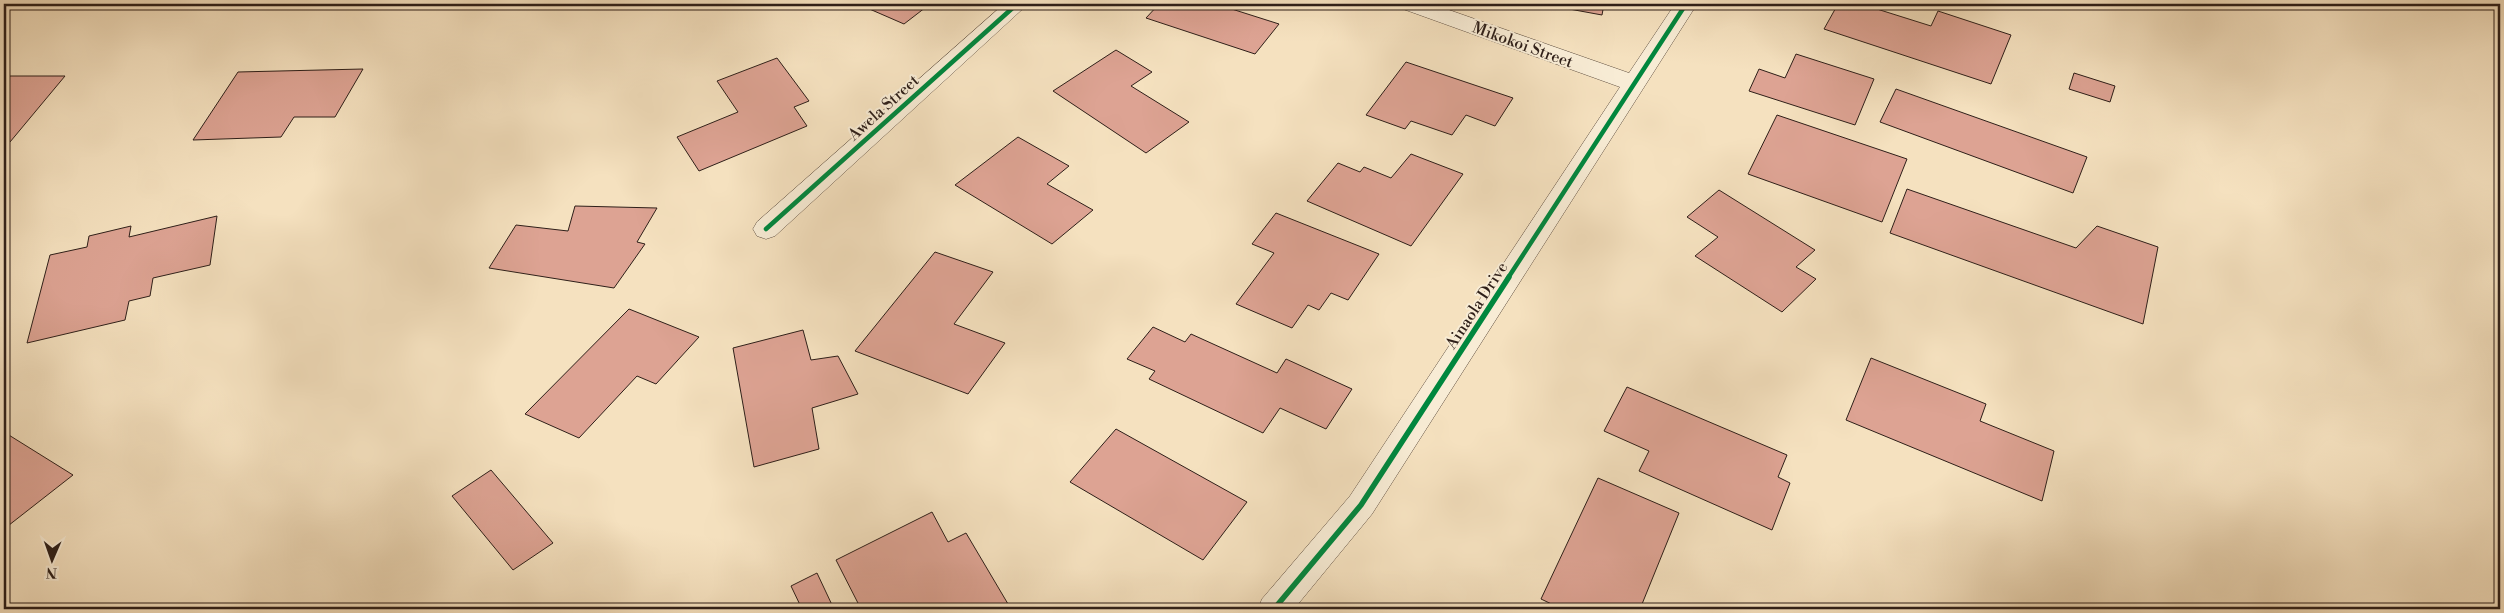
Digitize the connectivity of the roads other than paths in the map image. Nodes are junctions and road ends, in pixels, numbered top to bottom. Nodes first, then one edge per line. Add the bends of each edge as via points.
1 (1017, 4) edge
2 (1411, 4) edge
3 (1686, 4) edge
4 (1635, 84) junction
5 (766, 229) dead end
6 (1274, 609) edge

1 - 5 street, Awela Street
2 - 4 street, Mikokoi Street
3 - 4 street, Ainaola Drive
4 - 6 street, Ainaola Drive via 1361,505

